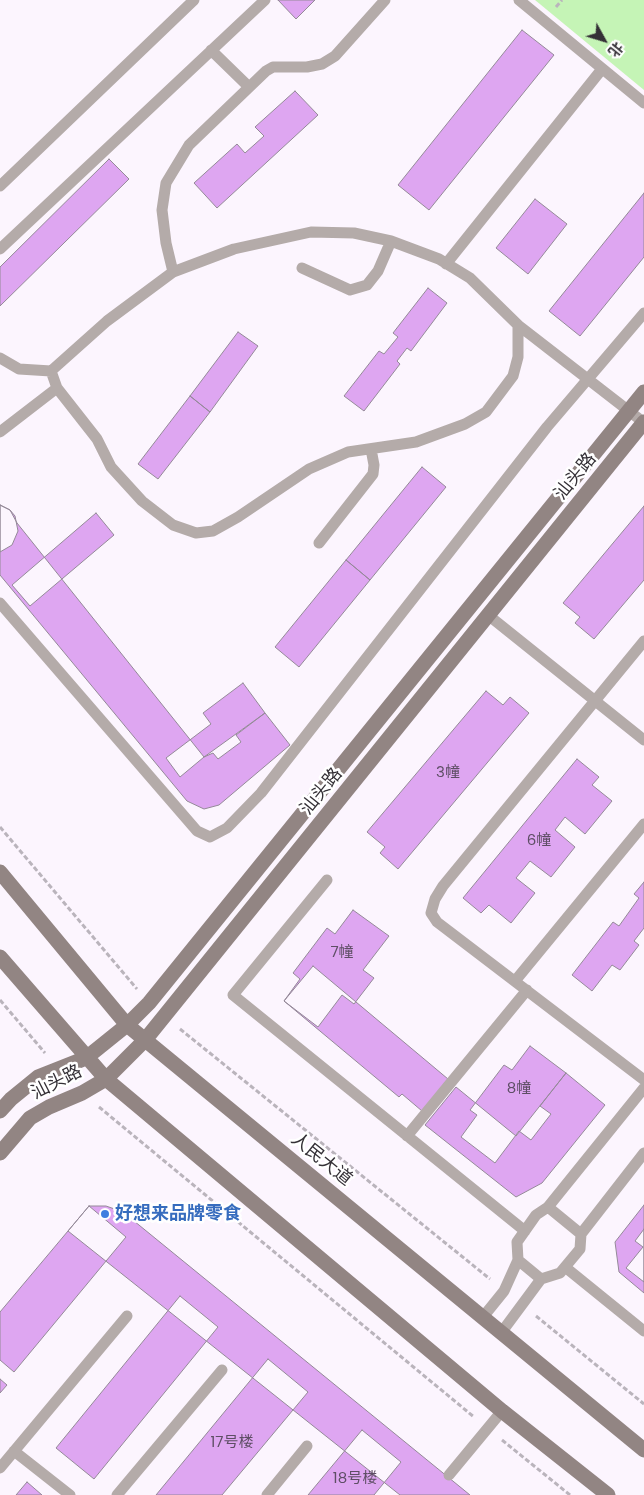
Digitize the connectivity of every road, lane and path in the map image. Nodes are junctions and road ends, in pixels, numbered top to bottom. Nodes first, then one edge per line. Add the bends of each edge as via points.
1 (194, 0) edge
2 (265, 0) edge
3 (385, 0) edge
4 (519, 0) edge
5 (562, 0) edge
6 (554, 8) dead end
7 (212, 50) junction
8 (602, 68) junction
9 (249, 87) junction
10 (644, 103) edge
11 (0, 186) edge
12 (391, 241) junction
13 (0, 249) edge
14 (446, 264) junction
15 (302, 268) dead end
16 (173, 272) junction
17 (644, 313) edge
18 (518, 325) junction
19 (0, 358) edge
20 (51, 371) junction
21 (588, 379) junction
22 (57, 388) junction
23 (644, 392) edge
24 (629, 410) junction
25 (644, 422) edge
26 (0, 432) edge
27 (371, 449) junction
28 (318, 543) dead end
29 (0, 603) edge
30 (488, 616) junction
31 (644, 642) edge
32 (595, 701) junction
33 (644, 740) edge
34 (644, 824) edge
35 (0, 827) edge
36 (0, 872) edge
37 (327, 880) dead end
38 (0, 957) edge
39 (515, 981) junction
40 (527, 990) junction
41 (0, 1000) edge
42 (149, 1003) junction
43 (165, 1016) junction
44 (127, 1025) junction
45 (146, 1040) junction
46 (86, 1058) junction
47 (59, 1070) junction
48 (106, 1078) junction
49 (644, 1080) edge
50 (644, 1088) edge
51 (82, 1093) junction
52 (0, 1111) edge
53 (407, 1136) junction
54 (0, 1153) edge
55 (644, 1153) edge
56 (548, 1208) junction
57 (525, 1231) junction
58 (581, 1234) junction
59 (518, 1260) junction
60 (566, 1267) junction
61 (541, 1279) junction
62 (504, 1290) junction
63 (522, 1304) junction
64 (127, 1316) dead end
65 (483, 1317) junction
66 (644, 1331) edge
67 (501, 1333) junction
68 (222, 1370) dead end
69 (644, 1404) edge
70 (502, 1411) junction
71 (488, 1428) junction
72 (307, 1446) dead end
73 (644, 1450) edge
74 (14, 1451) junction
75 (0, 1468) edge
76 (449, 1475) dead end
77 (70, 1495) edge
78 (117, 1495) edge
79 (267, 1495) edge
80 (570, 1495) edge
81 (608, 1495) edge

1 - 11 lane
2 - 7 lane
3 - 9 lane via 336,56 322,64 307,67 273,67
4 - 8 lane
5 - 6 path
7 - 9 lane
7 - 13 lane
8 - 10 lane
8 - 14 lane
9 - 16 lane via 189,144 166,183 162,210
12 - 14 lane
12 - 15 lane via 378,271 367,285 350,290
12 - 16 lane via 354,233 311,232 234,249
14 - 18 lane via 470,278
16 - 20 lane via 107,321
17 - 21 lane
18 - 21 lane
18 - 27 lane via 518,357 513,376 486,412 465,424 416,442
19 - 20 lane via 19,369
20 - 22 lane
21 - 24 lane
21 - 29 lane via 541,434 267,786 227,828 210,837 197,831
22 - 26 lane
22 - 27 lane via 97,439 111,467 142,502 173,525 196,533 213,531 238,517 309,469 348,452
23 - 24 street, 汕头路
24 - 25 lane
24 - 42 street, 汕头路
25 - 30 street, 汕头路
27 - 28 lane via 372,474
30 - 32 lane
30 - 43 street, 汕头路
31 - 32 lane
32 - 33 lane
32 - 39 lane via 443,886 431,913 437,922
34 - 39 lane
35 - 42 path
36 - 44 street, 人民大道
37 - 53 lane via 233,995
38 - 46 street
39 - 40 lane
40 - 49 lane
40 - 53 lane
41 - 47 path
42 - 44 street, 汕头路
43 - 45 street, 汕头路
43 - 62 path
44 - 45 street, 人民大道
44 - 46 street, 汕头路
45 - 48 street, 汕头路
45 - 65 street, 人民大道
46 - 47 street, 汕头路
46 - 48 street
47 - 52 street, 汕头路 via 38,1077
48 - 51 street, 汕头路
48 - 70 street
50 - 56 lane
51 - 54 street, 汕头路 via 30,1118
51 - 71 path
53 - 57 lane
55 - 58 lane
56 - 57 lane via 536,1215
56 - 58 lane
57 - 59 lane via 517,1242
58 - 60 lane via 580,1249
59 - 61 lane
59 - 62 lane
60 - 61 lane via 560,1273
60 - 66 lane
61 - 63 lane
62 - 65 lane
63 - 67 lane
63 - 69 path
64 - 74 lane
65 - 67 street, 人民大道
67 - 73 street, 人民大道
68 - 78 lane
70 - 71 lane
70 - 81 street
71 - 76 lane
71 - 80 path
72 - 79 lane
74 - 75 lane
74 - 77 lane

